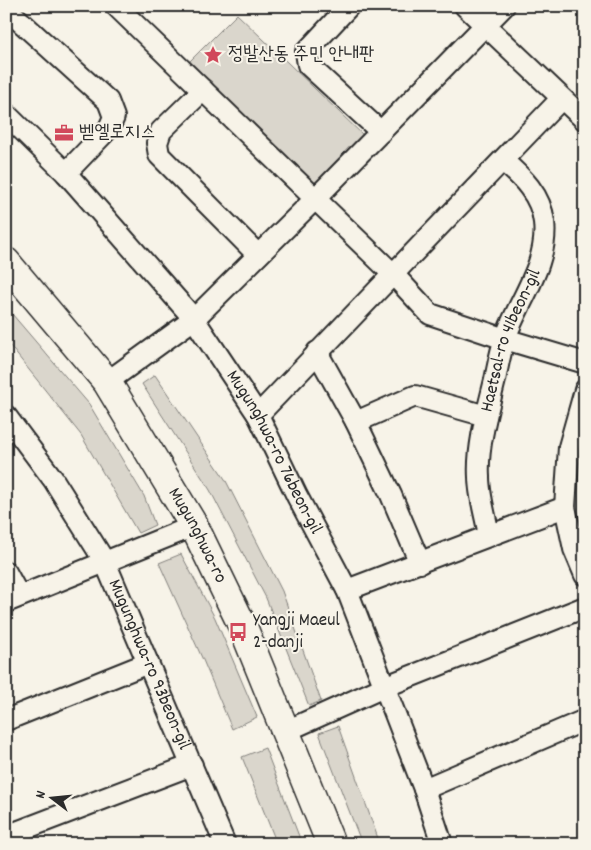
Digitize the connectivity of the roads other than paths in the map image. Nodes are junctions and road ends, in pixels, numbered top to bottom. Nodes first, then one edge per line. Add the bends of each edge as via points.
1 (116, 6) edge
2 (349, 6) edge
3 (465, 6) edge
4 (504, 6) edge
5 (13, 12) edge
6 (486, 27) junction
7 (203, 90) junction
8 (561, 100) junction
9 (6, 114) edge
10 (585, 120) edge
11 (382, 132) junction
12 (503, 161) junction
13 (66, 173) junction
14 (315, 199) junction
15 (258, 256) junction
16 (6, 262) edge
17 (393, 274) junction
18 (194, 318) junction
19 (504, 339) junction
20 (317, 352) junction
21 (585, 363) edge
22 (107, 382) junction
23 (585, 390) edge
24 (258, 415) junction
25 (6, 416) edge
26 (486, 416) junction
27 (356, 422) junction
28 (565, 507) junction
29 (194, 526) junction
30 (489, 536) junction
31 (105, 562) junction
32 (420, 563) junction
33 (6, 572) edge
34 (585, 575) edge
35 (347, 590) junction
36 (13, 599) edge
37 (585, 607) edge
38 (148, 663) junction
39 (384, 687) junction
40 (6, 720) edge
41 (585, 720) edge
42 (286, 731) junction
43 (192, 765) junction
44 (424, 789) junction
45 (6, 836) edge
46 (226, 844) edge
47 (331, 844) edge
48 (442, 844) edge

1 - 7 street
2 - 11 street via 306,52 308,65
3 - 6 street
4 - 6 street
5 - 13 street via 108,101 114,117 109,128
6 - 8 street
6 - 11 street
7 - 14 street
7 - 15 street via 161,132 157,144 159,155
8 - 10 street
8 - 12 street
9 - 13 street, Mugunghwa-ro 76beon-gil
11 - 14 street
12 - 17 street
12 - 19 street, Haetsal-ro 41beon-gil via 523,178 540,204 544,222 541,257
13 - 18 street, Mugunghwa-ro 76beon-gil
14 - 15 street
14 - 17 street
15 - 18 street
16 - 22 main road, Mugunghwa-ro
17 - 19 street via 430,314
17 - 20 street
18 - 22 street
18 - 24 street, Mugunghwa-ro 76beon-gil
19 - 21 street
19 - 26 street, Haetsal-ro 41beon-gil
20 - 24 street
20 - 27 street
22 - 29 main road, Mugunghwa-ro
23 - 28 street via 569,447
24 - 35 street, Mugunghwa-ro 76beon-gil
25 - 31 street, Mugunghwa-ro 93beon-gil via 54,479
26 - 27 street via 415,396
26 - 30 street, Haetsal-ro 41beon-gil via 479,477
27 - 32 street via 392,495
28 - 30 street
28 - 34 street via 574,549
29 - 31 street, Mugunghwa-ro 93beon-gil
29 - 42 main road, Mugunghwa-ro via 243,626
30 - 32 street
31 - 36 street, Mugunghwa-ro 93beon-gil
31 - 38 street, Mugunghwa-ro 93beon-gil
32 - 35 street
33 - 36 street
35 - 39 street, Mugunghwa-ro 76beon-gil
37 - 39 street
38 - 40 street
38 - 43 street, Mugunghwa-ro 93beon-gil
39 - 42 street
39 - 44 street, Mugunghwa-ro 76beon-gil
41 - 44 street
42 - 47 main road, Mugunghwa-ro
43 - 45 street
43 - 46 street, Mugunghwa-ro 93beon-gil
44 - 48 street, Mugunghwa-ro 76beon-gil

